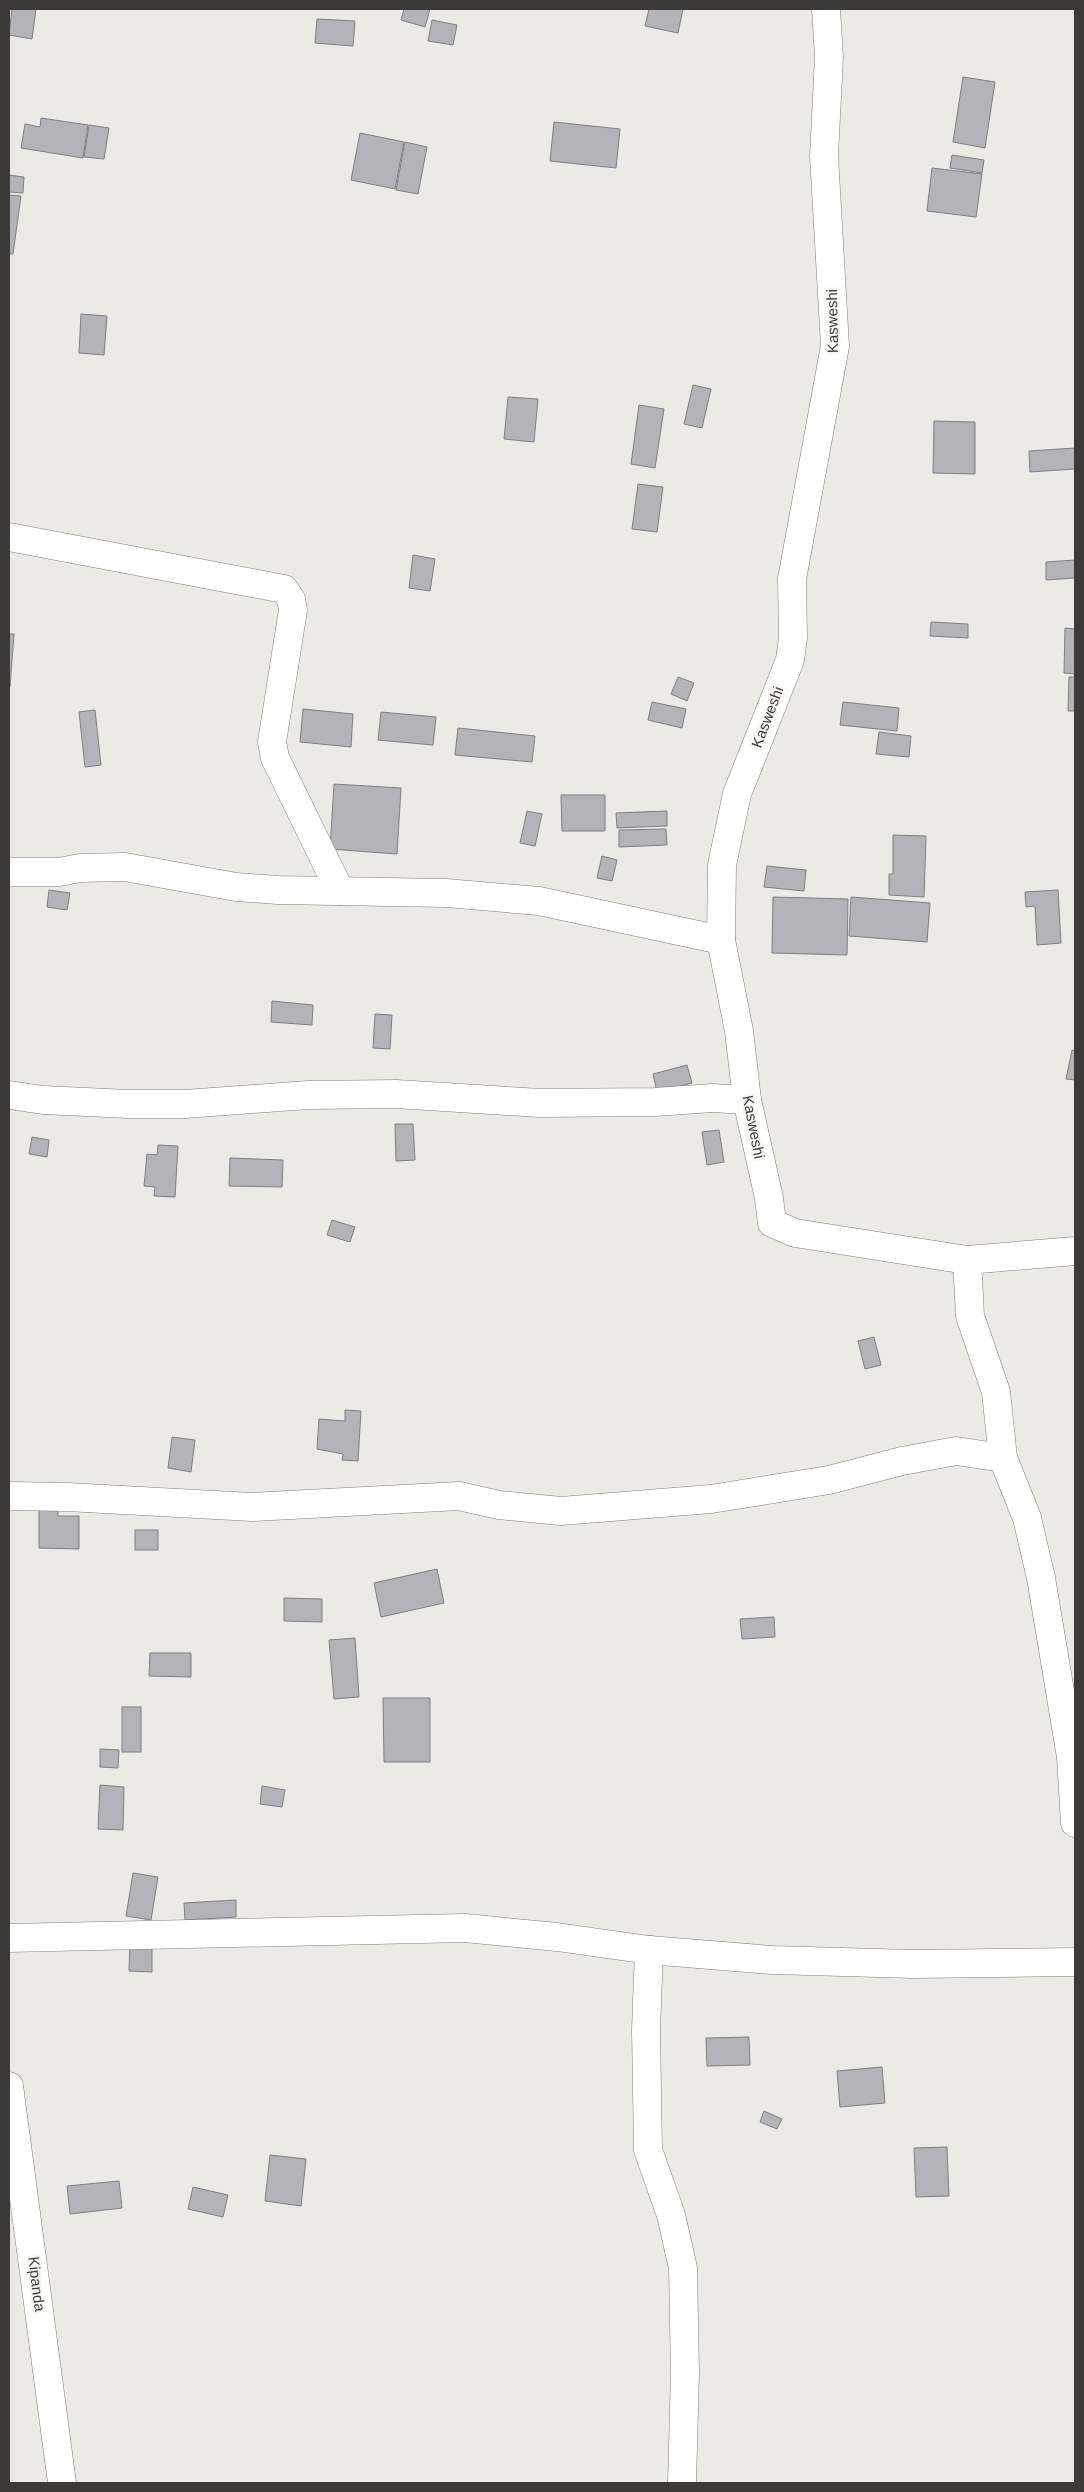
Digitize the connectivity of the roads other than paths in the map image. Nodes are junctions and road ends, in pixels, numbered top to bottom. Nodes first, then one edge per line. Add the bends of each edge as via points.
1 (826, 9) edge
2 (9, 537) edge
3 (9, 872) edge
4 (340, 891) junction
5 (721, 940) junction
6 (9, 1095) edge
7 (747, 1100) junction
8 (1075, 1251) edge
9 (967, 1260) junction
10 (1003, 1458) junction
11 (9, 1496) edge
12 (1075, 1824) edge
13 (9, 1938) edge
14 (649, 1950) junction
15 (1075, 1962) edge
16 (9, 2086) edge
17 (62, 2483) edge
18 (682, 2483) edge

1 - 5 street, Kasweshi via 829,57 824,156 835,346 792,579 790,660 737,794 728,830 722,865
2 - 4 street via 284,589 293,610 272,742 275,758
3 - 4 street via 126,867 236,886
4 - 5 street via 446,893 539,900
5 - 7 street, Kasweshi via 739,1031
6 - 7 street via 129,1104 396,1094 540,1103 712,1098
7 - 9 street, Kasweshi via 772,1223 795,1233
8 - 9 street
9 - 10 street via 970,1316 996,1392
10 - 11 street via 956,1451 829,1480 711,1499 561,1511 499,1505 459,1496 252,1506
10 - 12 street via 1027,1518 1041,1578 1071,1757
13 - 14 street via 465,1928
14 - 15 street via 772,1960 875,1963
14 - 18 street via 646,2030 648,2150 671,2215 683,2268
16 - 17 street, Kipanda

